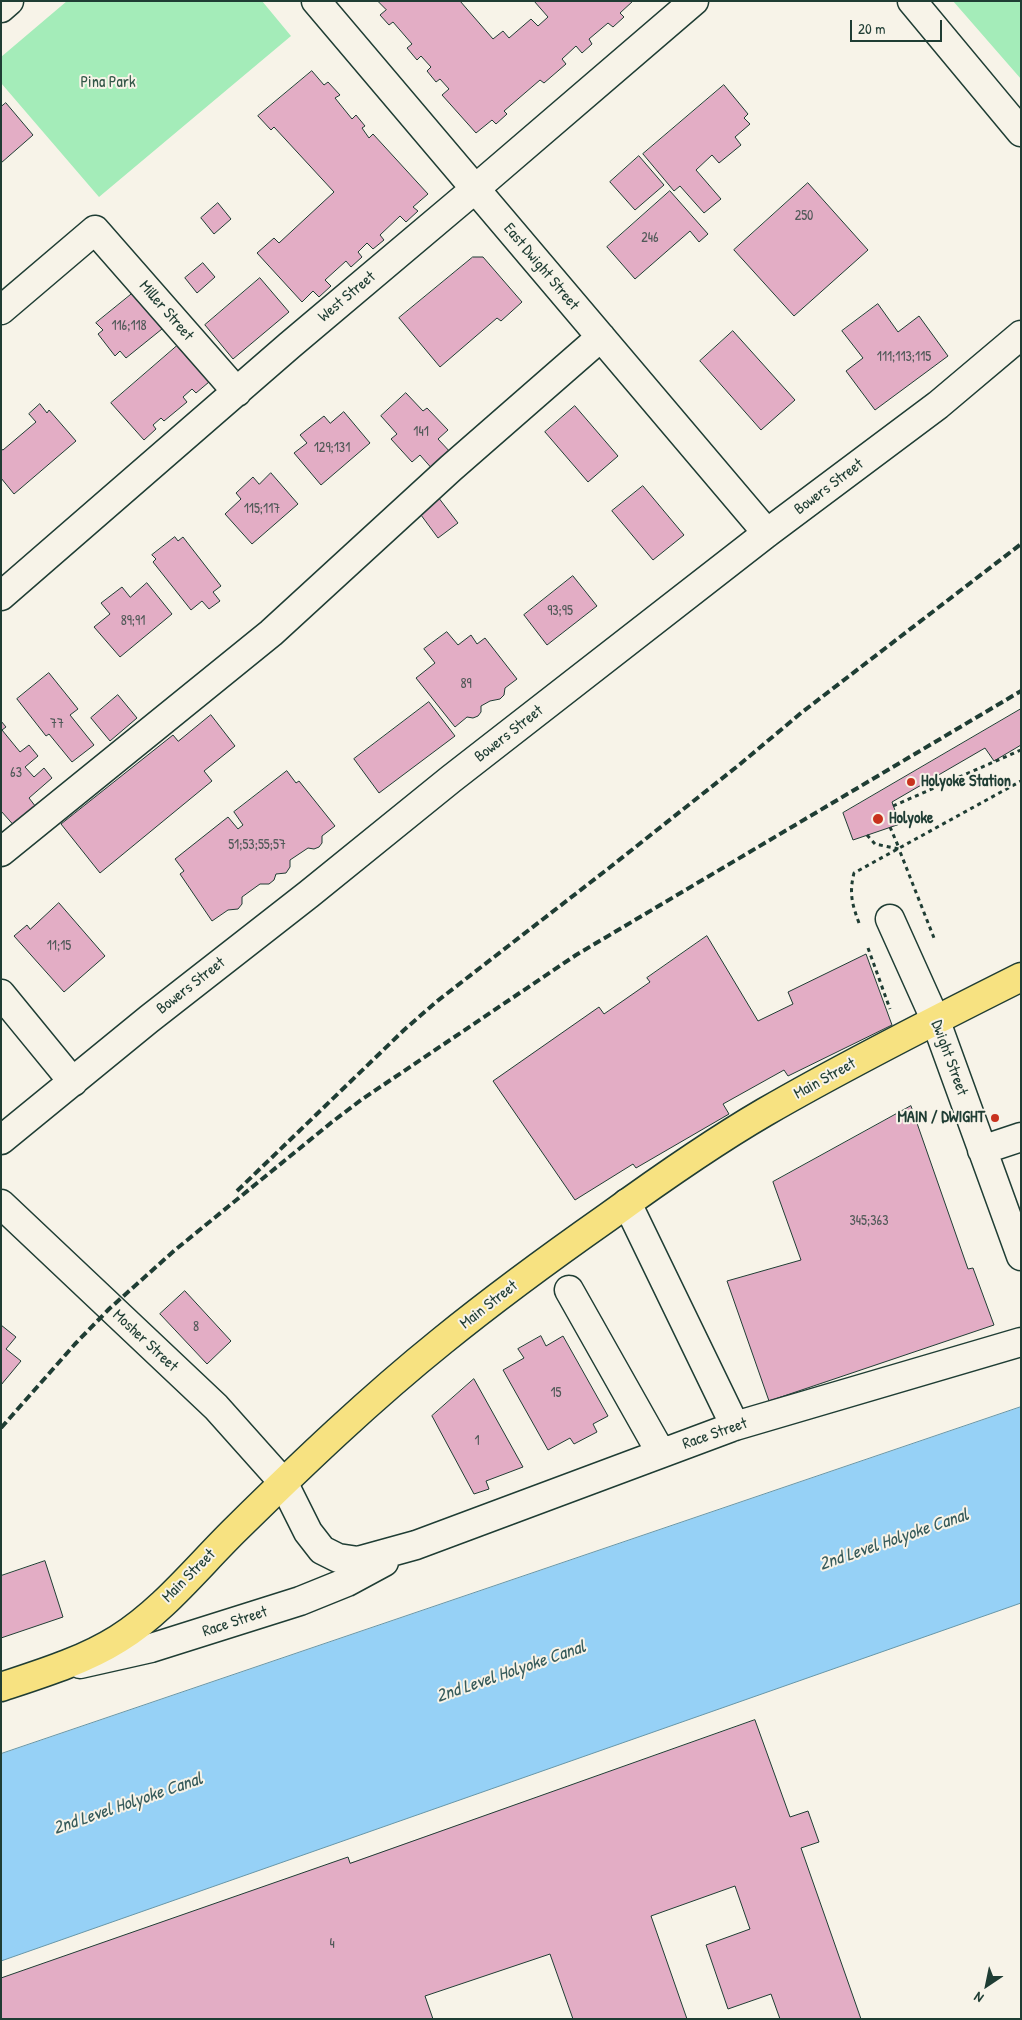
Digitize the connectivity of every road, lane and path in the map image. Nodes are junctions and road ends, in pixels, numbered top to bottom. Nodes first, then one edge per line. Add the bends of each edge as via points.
1 (9, 1) edge
2 (316, 1) edge
3 (694, 1) edge
4 (912, 1) edge
5 (1, 8) edge
6 (1021, 132) edge
7 (475, 190) junction
8 (1, 310) edge
9 (1021, 335) edge
10 (601, 337) junction
11 (237, 392) junction
12 (767, 533) junction
13 (1, 596) edge
14 (1021, 750) edge
15 (1021, 781) edge
16 (893, 806) dead end
17 (890, 827) dead end
18 (899, 849) junction
19 (1, 852) edge
20 (890, 919) dead end
21 (860, 927) dead end
22 (867, 945) dead end
23 (1021, 976) edge
24 (1, 994) edge
25 (890, 1009) dead end
26 (935, 1019) junction
27 (73, 1082) junction
28 (1021, 1137) edge
29 (1, 1140) edge
30 (982, 1150) junction
31 (627, 1203) junction
32 (1, 1204) edge
33 (1021, 1256) edge
34 (569, 1290) dead end
35 (1021, 1342) edge
36 (735, 1426) junction
37 (661, 1453) junction
38 (283, 1482) junction
39 (416, 1545) junction
40 (45, 1672) junction
41 (1, 1687) edge

1 - 5 street
2 - 7 street, East Dwight Street
3 - 7 street, West Street
4 - 6 street
7 - 10 street, East Dwight Street
7 - 11 street, West Street
8 - 11 street, Miller Street via 95,230
9 - 12 street, Bowers Street via 938,405
10 - 12 street, East Dwight Street
10 - 19 street via 451,468 271,634
11 - 13 street, West Street
12 - 27 street, Bowers Street via 451,779
14 - 16 path
15 - 18 path
17 - 18 path
18 - 21 path via 854,873 850,889
20 - 26 street, Dwight Street
22 - 25 path
23 - 26 main road, Main Street
24 - 27 street
26 - 30 street, Dwight Street
26 - 31 main road, Main Street via 764,1112
27 - 29 street, Bowers Street
28 - 30 street
30 - 33 street, Dwight Street
31 - 36 street
31 - 38 main road, Main Street via 441,1342
32 - 38 street, Mosher Street via 216,1407
34 - 37 street
35 - 36 street, Race Street
36 - 37 street, Race Street
37 - 39 street, Race Street
38 - 39 street, Race Street via 308,1532 322,1550 338,1558 358,1560
38 - 40 main road, Main Street via 136,1627 117,1640
39 - 40 street, Race Street via 347,1582 300,1600 151,1648
40 - 41 main road, Main Street

